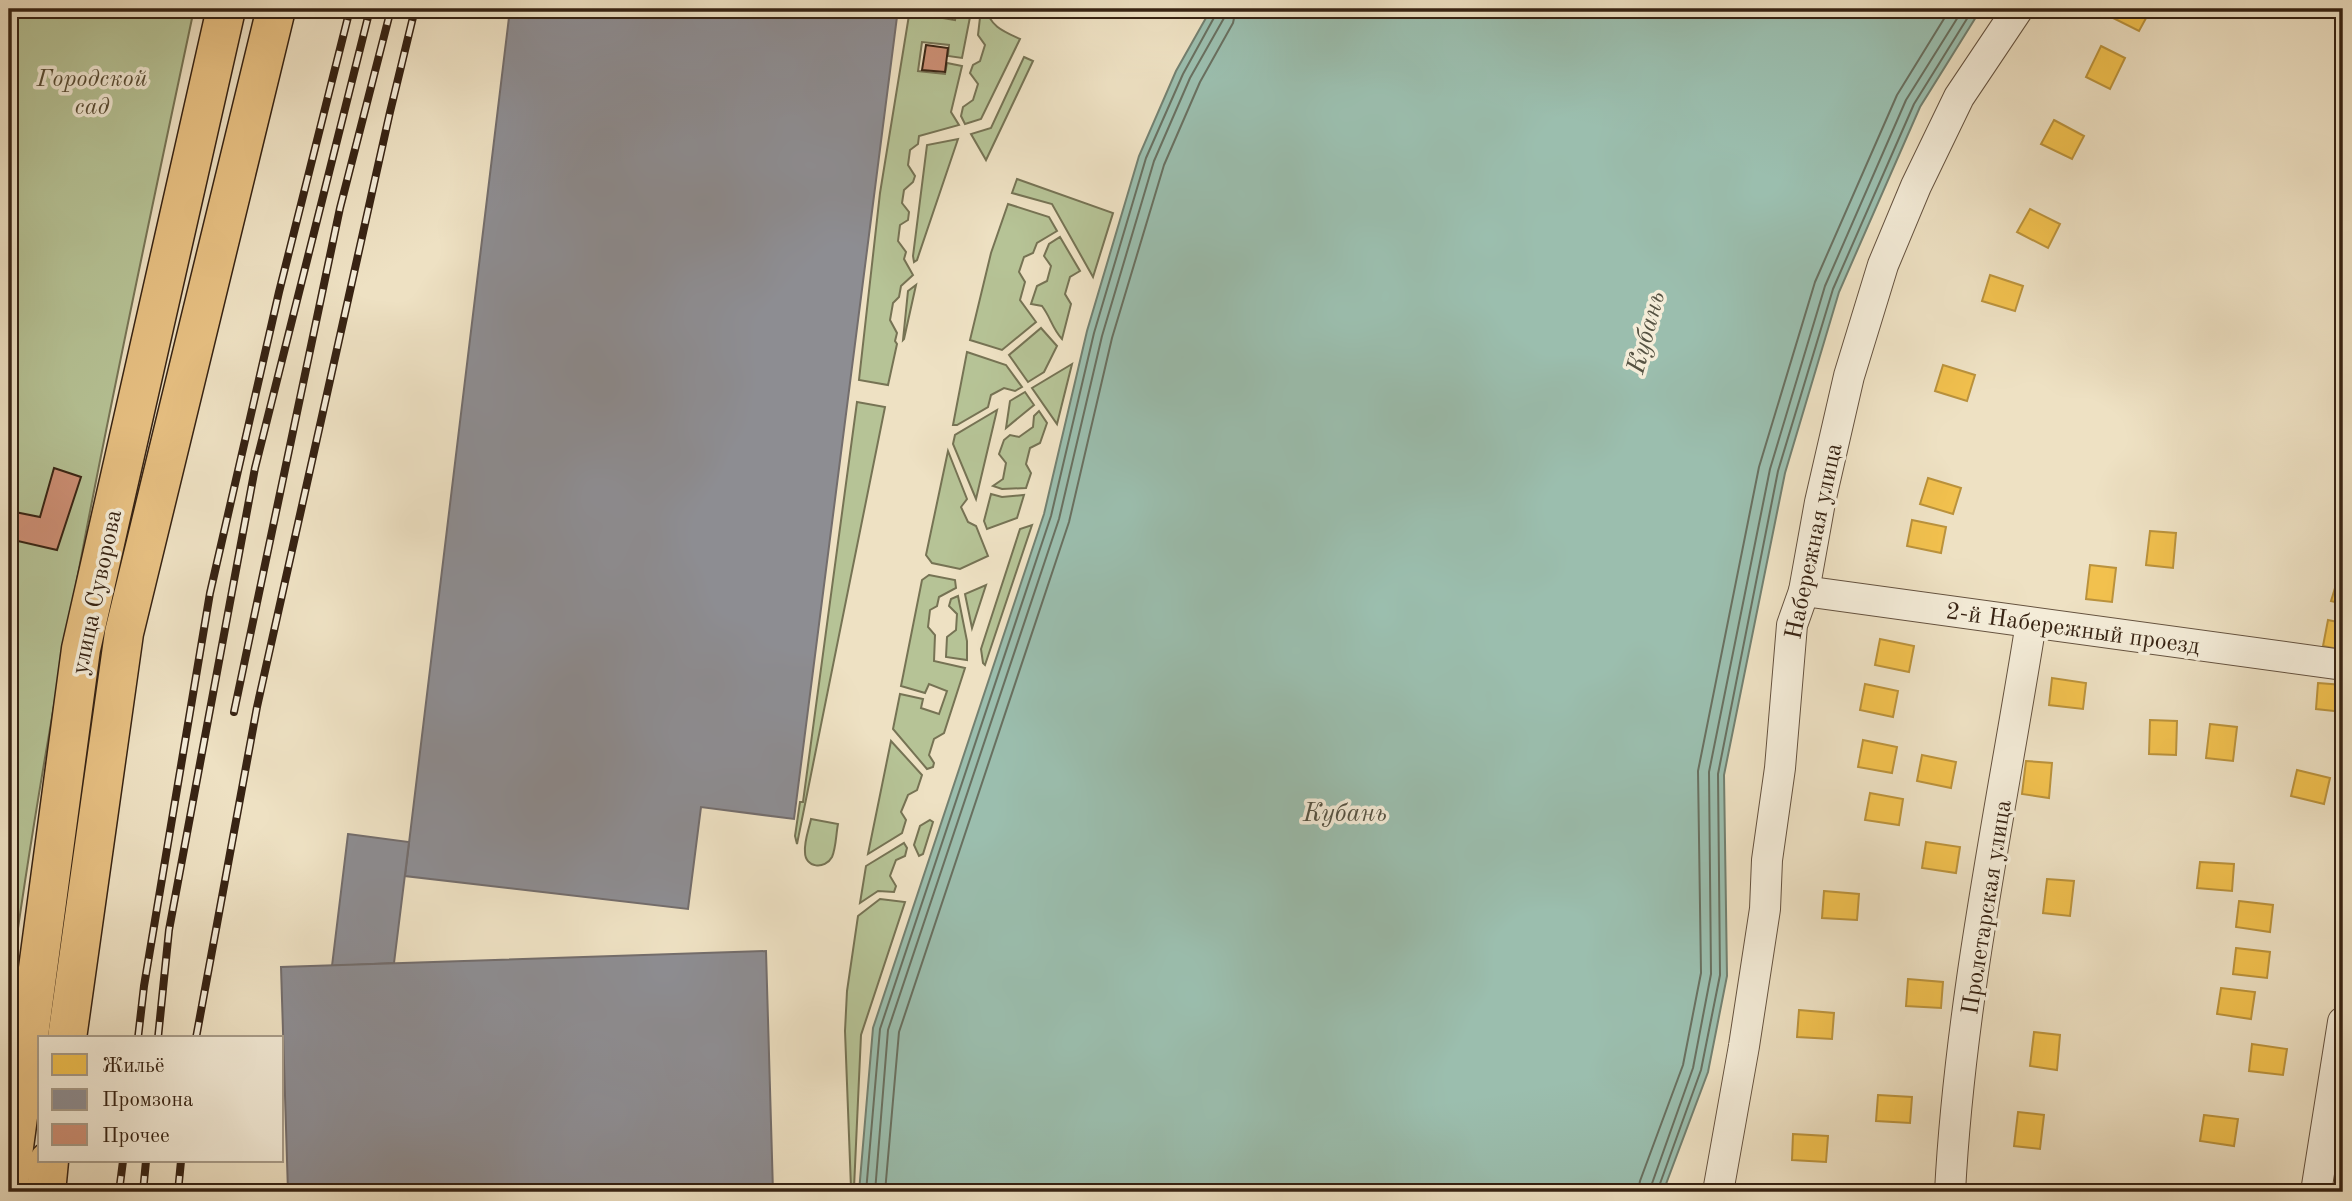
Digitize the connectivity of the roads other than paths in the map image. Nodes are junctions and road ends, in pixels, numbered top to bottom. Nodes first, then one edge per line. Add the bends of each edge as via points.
1 (226, 9) edge
2 (276, 9) edge
3 (2018, 9) edge
4 (1804, 591) junction
5 (2031, 623) junction
6 (2343, 666) edge
7 (2343, 1022) edge
8 (67, 1036) edge
9 (49, 1162) edge
10 (9, 1184) edge
11 (46, 1192) edge
12 (1717, 1192) edge
13 (1950, 1192) edge
14 (2316, 1192) edge

1 - 10 main road, улица Суворова via 81,649
2 - 8 main road, улица Суворова via 124,633
3 - 4 street, Набережная улица via 1959,97 1883,265 1849,376
4 - 5 street, 2-й Набережный проезд
4 - 12 street, Набережная улица via 1792,625 1765,909
5 - 6 street, 2-й Набережный проезд
5 - 13 street, Пролетарская улица via 1976,954 1953,1131
7 - 14 street
9 - 11 main road

